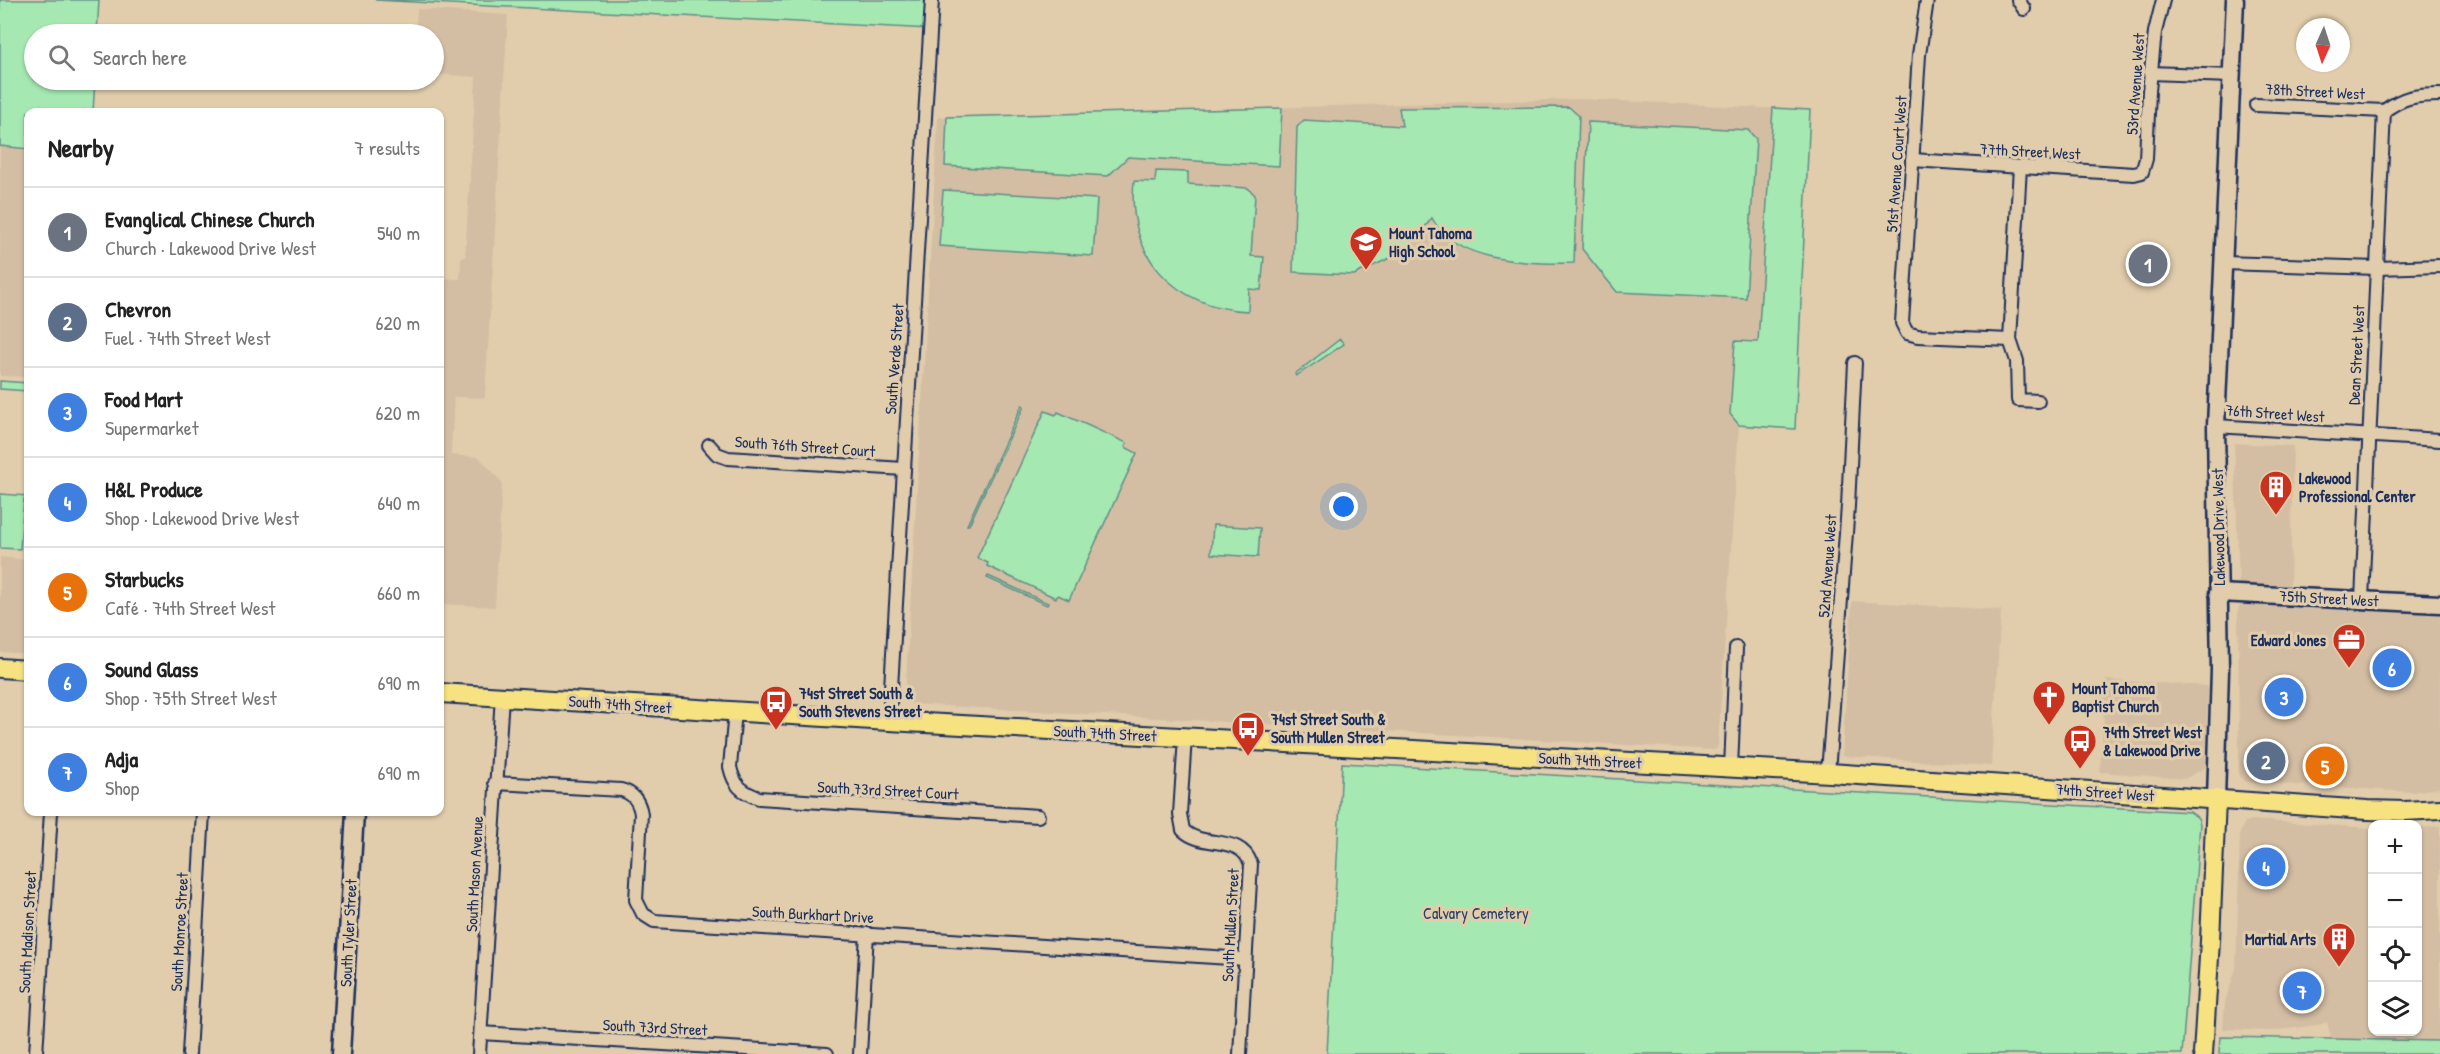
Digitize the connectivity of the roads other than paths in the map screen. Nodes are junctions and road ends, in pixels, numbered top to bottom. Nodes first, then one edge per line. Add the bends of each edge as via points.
1 (932, 0) edge
2 (1927, 0) edge
3 (2163, 0) edge
4 (2235, 0) edge
5 (2150, 73) junction
6 (2231, 76) junction
7 (2440, 95) edge
8 (2256, 105) dead end
9 (2384, 111) junction
10 (1912, 160) junction
11 (2020, 167) junction
12 (2144, 170) joint
13 (2223, 263) junction
14 (2440, 266) edge
15 (2377, 268) junction
16 (2010, 340) junction
17 (1855, 363) dead end
18 (2038, 401) dead end
19 (2216, 426) junction
20 (2369, 436) junction
21 (2440, 440) edge
22 (709, 445) dead end
23 (904, 469) junction
24 (2218, 592) junction
25 (2362, 600) junction
26 (2440, 604) edge
27 (1736, 648) dead end
28 (0, 668) edge
29 (24, 670) edge
30 (444, 693) edge
31 (502, 696) junction
32 (735, 711) junction
33 (889, 721) junction
34 (1185, 737) junction
35 (1731, 768) junction
36 (1770, 769) joint
37 (1828, 773) junction
38 (495, 783) junction
39 (2216, 799) junction
40 (2440, 809) edge
41 (51, 816) edge
42 (203, 816) edge
43 (355, 816) edge
44 (1038, 816) dead end
45 (867, 933) junction
46 (1245, 959) junction
47 (481, 1033) junction
48 (36, 1054) edge
49 (189, 1054) edge
50 (341, 1054) edge
51 (479, 1054) edge
52 (827, 1054) edge
53 (860, 1054) edge
54 (1240, 1054) edge
55 (2203, 1054) edge

1 - 23 street, South Verde Street
2 - 10 street, 51st Avenue Court West
3 - 5 street, 53rd Avenue West
4 - 6 main road, Lakewood Drive West
5 - 6 street
5 - 12 street, 53rd Avenue West
6 - 13 main road, Lakewood Drive West
7 - 9 street, 78th Street West via 2396,101
8 - 9 street, 78th Street West
9 - 15 street, Dean Street West
10 - 11 street, 77th Street West
10 - 16 street, 51st Avenue Court West via 1902,322 1905,330 1927,337
11 - 12 street, 77th Street West via 2134,174
11 - 16 street
13 - 15 street
13 - 19 main road, Lakewood Drive West
14 - 15 street
15 - 20 street, Dean Street West
16 - 18 street via 2017,361 2018,400
17 - 37 street, 52nd Avenue West
19 - 20 street, 76th Street West
19 - 24 main road, Lakewood Drive West
20 - 21 street, 76th Street West
20 - 25 street, Dean Street West
22 - 23 street, South 76th Street Court via 728,458
23 - 33 street, South Verde Street
24 - 25 main road, 75th Street West
24 - 39 main road, Lakewood Drive West
25 - 26 main road, 75th Street West
27 - 35 street
28 - 29 main road
30 - 31 main road, South 74th Street
31 - 32 main road, South 74th Street
31 - 38 street, South Mason Avenue
32 - 33 main road, South 74th Street
32 - 44 street, South 73rd Street Court via 730,766 739,788 747,794 769,800
33 - 34 main road, South 74th Street
34 - 35 main road, South 74th Street
34 - 46 street, South Mullen Street via 1180,814 1183,830 1196,839 1240,848 1251,864
35 - 36 main road, South 74th Street
36 - 37 main road, 74th Street West
37 - 39 main road, 74th Street West
38 - 45 street, South Burkhart Drive via 621,790 632,795 641,814 636,900 643,914 654,921
38 - 47 street, South Mason Avenue
39 - 40 main road, 74th Street West via 2379,811
39 - 55 main road, Lakewood Drive West
41 - 48 street, South Madison Street
42 - 49 street, South Monroe Street
43 - 50 main road, South Tyler Street
45 - 46 street, South Burkhart Drive
45 - 53 street
46 - 54 street, South Mullen Street
47 - 51 street, South Mason Avenue
47 - 52 street, South 73rd Street

